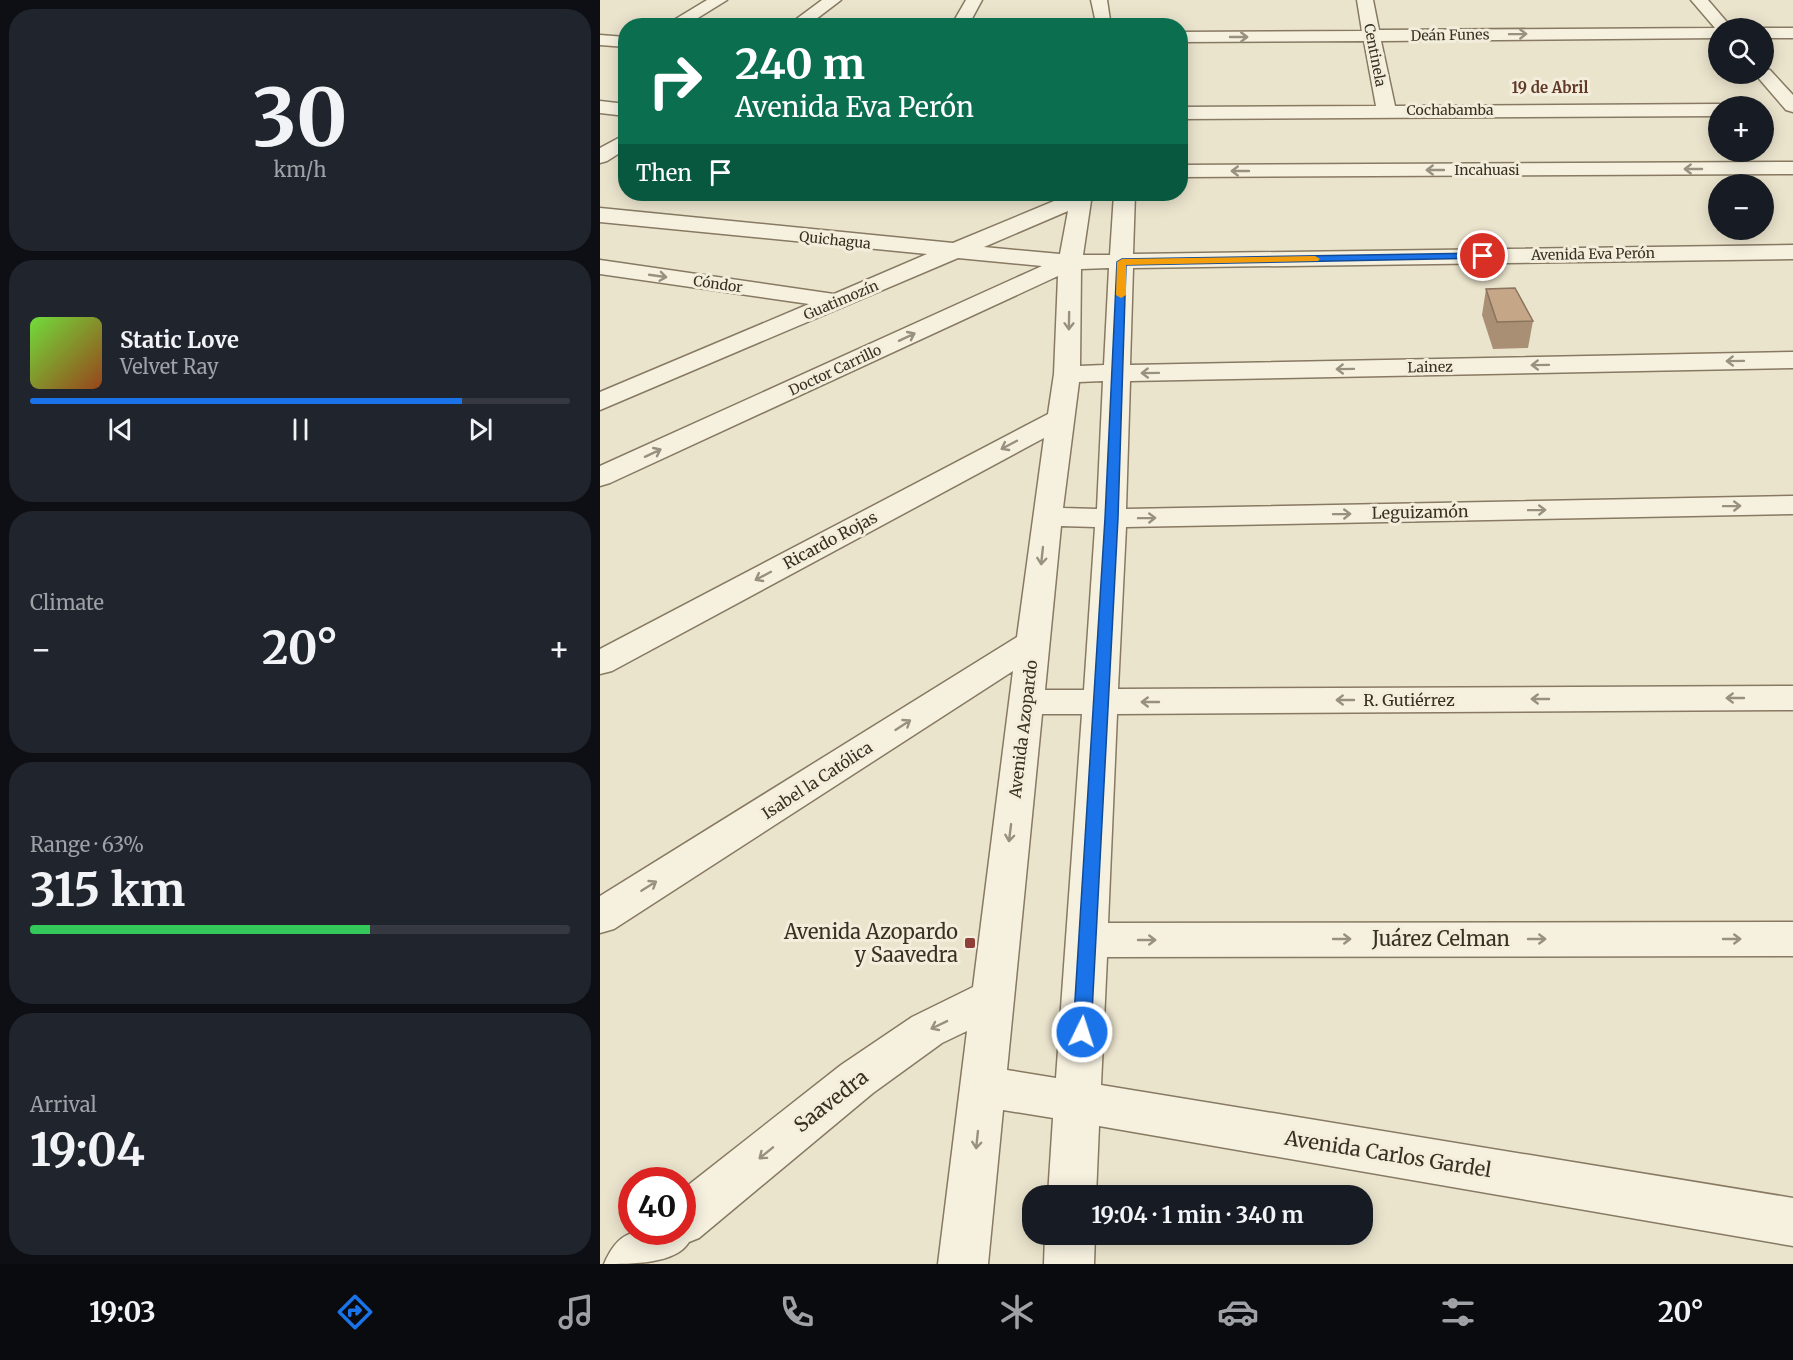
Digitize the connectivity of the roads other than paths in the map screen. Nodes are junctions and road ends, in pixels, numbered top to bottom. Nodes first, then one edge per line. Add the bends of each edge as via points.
1 (718, 0) edge
2 (833, 0) edge
3 (974, 0) edge
4 (1099, 0) edge
5 (1365, 0) edge
6 (1699, 0) edge
7 (686, 18) edge
8 (807, 18) edge
9 (964, 18) edge
10 (1102, 18) edge
11 (1715, 18) edge
12 (1708, 33) edge
13 (1774, 33) edge
14 (1793, 33) edge
15 (1371, 36) junction
16 (1188, 37) edge
17 (600, 40) edge
18 (618, 41) edge
19 (1773, 84) edge
20 (600, 107) edge
21 (1793, 108) edge
22 (618, 109) edge
23 (1774, 109) dead end
24 (1386, 110) junction
25 (1708, 110) edge
26 (1188, 113) edge
27 (618, 145) edge
28 (600, 157) edge
29 (1793, 168) edge
30 (1188, 171) edge
31 (1099, 201) edge
32 (1101, 201) edge
33 (1102, 201) edge
34 (600, 215) edge
35 (952, 252) junction
36 (1793, 252) edge
37 (1070, 262) junction
38 (1122, 262) junction
39 (600, 267) edge
40 (836, 302) junction
41 (1793, 360) edge
42 (1119, 373) junction
43 (1067, 374) junction
44 (600, 377) edge
45 (641, 385) junction
46 (600, 402) edge
47 (1061, 418) junction
48 (600, 477) edge
49 (1793, 505) edge
50 (1047, 518) junction
51 (1112, 518) junction
52 (1033, 642) junction
53 (600, 663) edge
54 (1793, 698) edge
55 (1026, 702) junction
56 (1101, 702) junction
57 (600, 917) edge
58 (1793, 939) edge
59 (1089, 940) junction
60 (991, 999) junction
61 (983, 1086) junction
62 (1077, 1102) junction
63 (1073, 1185) edge
64 (696, 1210) edge
65 (1793, 1222) edge
66 (653, 1245) edge
67 (1070, 1245) edge
68 (629, 1264) edge
69 (963, 1264) edge
70 (1069, 1264) edge

1 - 7 street
2 - 8 street
3 - 9 street
4 - 10 street
5 - 15 street, Centinela
6 - 11 street
15 -> 12 street, Deán Funes
13 - 14 street
16 -> 15 street, Deán Funes
15 - 24 street, Centinela
17 - 18 street
19 - 21 street
20 - 22 street
21 - 23 street
24 - 25 street, Cochabamba
24 - 26 street, Cochabamba
27 - 28 street
29 -> 30 street, Incahuasi
31 - 35 street, Guatimozín
32 - 37 street, Avenida Azopardo
33 - 38 street
34 - 35 street, Quichagua
35 - 37 street, Quichagua
35 - 40 street, Guatimozín
36 - 38 street, Avenida Eva Perón
37 - 38 street, Avenida Eva Perón
37 -> 43 street, Avenida Azopardo
48 -> 37 street, Doctor Carrillo
38 - 42 street
39 -> 40 street, Cóndor
40 - 45 street, Guatimozín
41 -> 42 street, Lainez
42 - 43 street, Lainez
42 - 51 street
43 - 47 street, Avenida Azopardo
44 - 45 street
45 - 46 street, Guatimozín
47 - 50 street, Avenida Azopardo
47 -> 53 street, Ricardo Rojas
51 -> 49 street, Leguizamón
50 - 51 street, Leguizamón
50 -> 52 street, Avenida Azopardo
51 - 56 street
52 - 55 street, Avenida Azopardo
57 -> 52 street, Isabel la Católica
54 -> 56 street, R. Gutiérrez
55 - 56 street, R. Gutiérrez
55 -> 60 street, Avenida Azopardo
56 - 59 street
59 -> 58 street, Juárez Celman
59 - 62 street
60 - 61 street, Avenida Azopardo
60 -> 64 street, Saavedra via 927,1030 857,1079
61 - 62 street, Avenida Carlos Gardel
61 -> 69 street, Avenida Azopardo
62 - 63 street
62 - 65 street, Avenida Carlos Gardel
66 - 68 street
67 - 70 street

